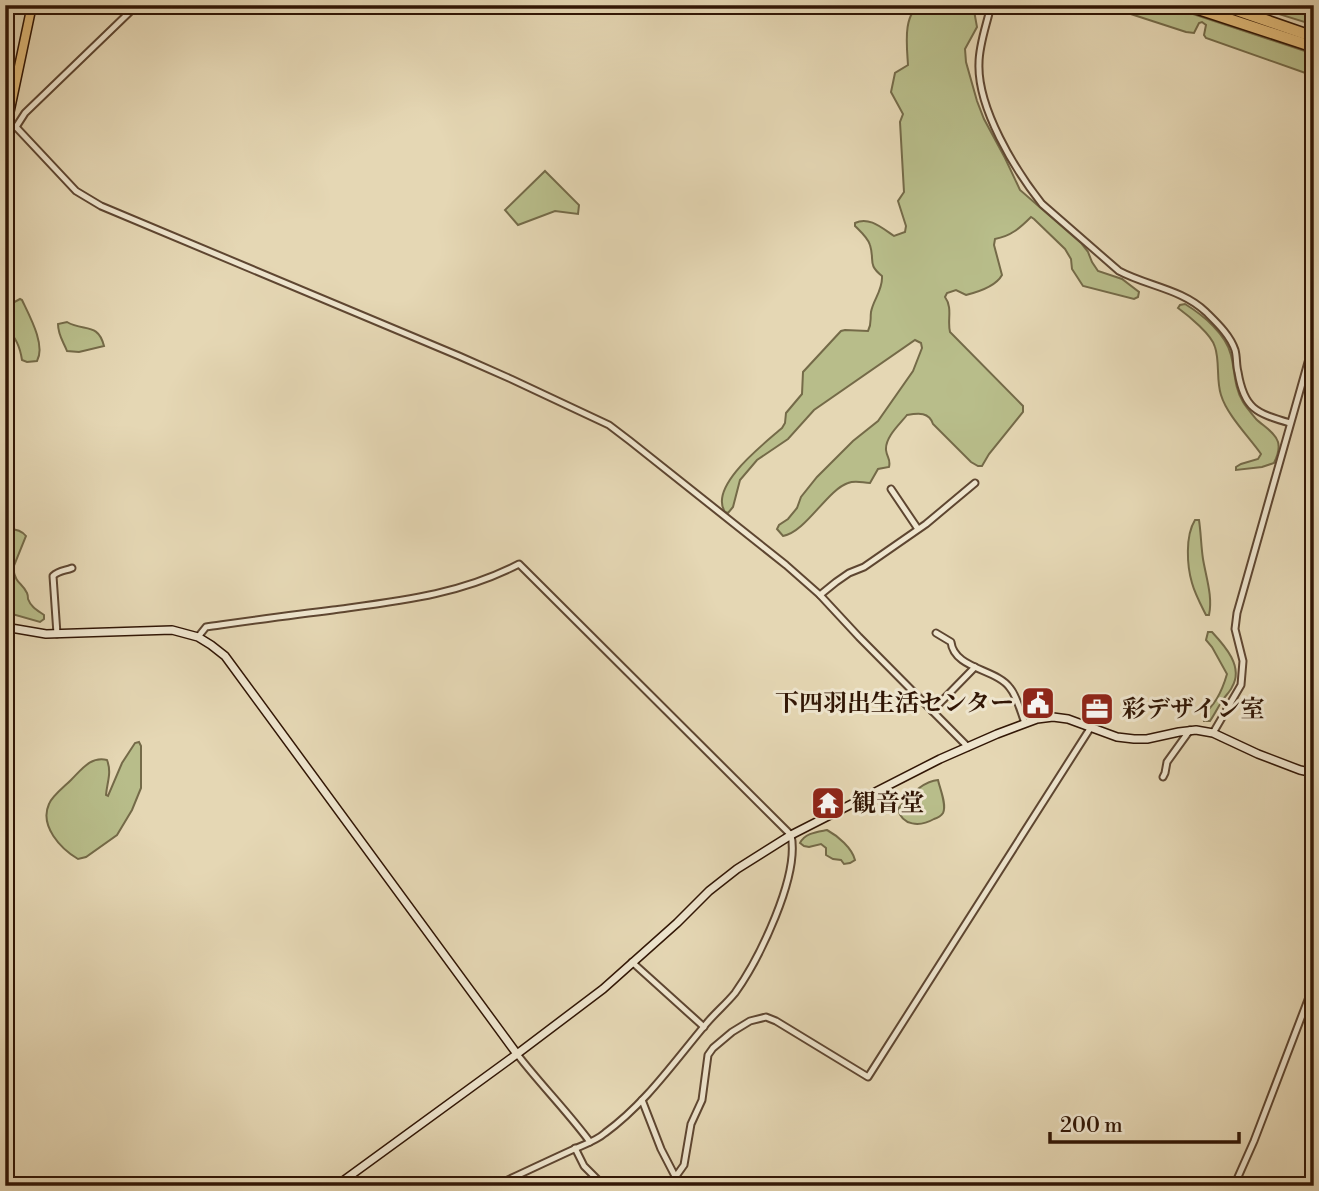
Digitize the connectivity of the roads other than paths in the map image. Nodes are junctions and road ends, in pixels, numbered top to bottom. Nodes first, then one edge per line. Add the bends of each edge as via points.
1 (32, 5) edge
2 (137, 5) edge
3 (991, 5) edge
4 (1186, 5) edge
5 (1222, 5) edge
6 (1314, 37) edge
7 (1314, 47) edge
8 (8, 128) edge
9 (1314, 341) edge
10 (1290, 422) junction
11 (975, 483) dead end
12 (891, 489) dead end
13 (918, 529) junction
14 (72, 568) dead end
15 (820, 595) junction
16 (5, 626) edge
17 (936, 633) dead end
18 (57, 634) junction
19 (198, 637) junction
20 (975, 667) junction
21 (932, 711) junction
22 (1025, 723) junction
23 (1091, 727) junction
24 (1191, 730) junction
25 (1213, 733) junction
26 (968, 747) junction
27 (1314, 772) edge
28 (1163, 777) dead end
29 (791, 835) junction
30 (632, 962) junction
31 (1314, 984) edge
32 (704, 1027) junction
33 (517, 1054) junction
34 (642, 1100) junction
35 (590, 1142) junction
36 (575, 1148) junction
37 (676, 1178) junction
38 (336, 1186) edge
39 (495, 1186) edge
40 (604, 1186) edge
41 (669, 1186) edge
42 (1234, 1186) edge

1 - 8 main road
2 - 8 street
3 - 10 street via 978,62 981,90 994,127 1032,191 1119,271 1186,297 1203,309 1235,349 1246,401 1259,412
4 - 7 highway
5 - 6 highway
8 - 15 street via 76,191 101,206 459,356 608,425
9 - 10 street
10 - 25 street via 1237,613 1241,685
11 - 13 street
12 - 13 street
13 - 15 street
14 - 18 street via 53,576
15 - 21 street
16 - 18 street
17 - 20 street
18 - 19 street via 172,630
19 - 29 street via 206,627 440,594 519,564
19 - 33 street via 225,656 239,673
20 - 21 street
20 - 22 street via 1012,689
21 - 26 street
22 - 23 street via 1053,718
22 - 26 street
23 - 24 street via 1134,739
23 - 37 street via 868,1077 776,1020 750,1021 708,1055 702,1100
24 - 25 street
24 - 28 street via 1167,762
25 - 27 street
26 - 29 street
29 - 30 street via 709,891
29 - 32 street via 790,868 758,954 733,994
30 - 32 street
30 - 33 street
31 - 42 street
32 - 34 street
33 - 35 street
33 - 38 street
34 - 35 street
34 - 37 street
35 - 36 street
36 - 39 street
36 - 40 street via 584,1166
37 - 41 street

